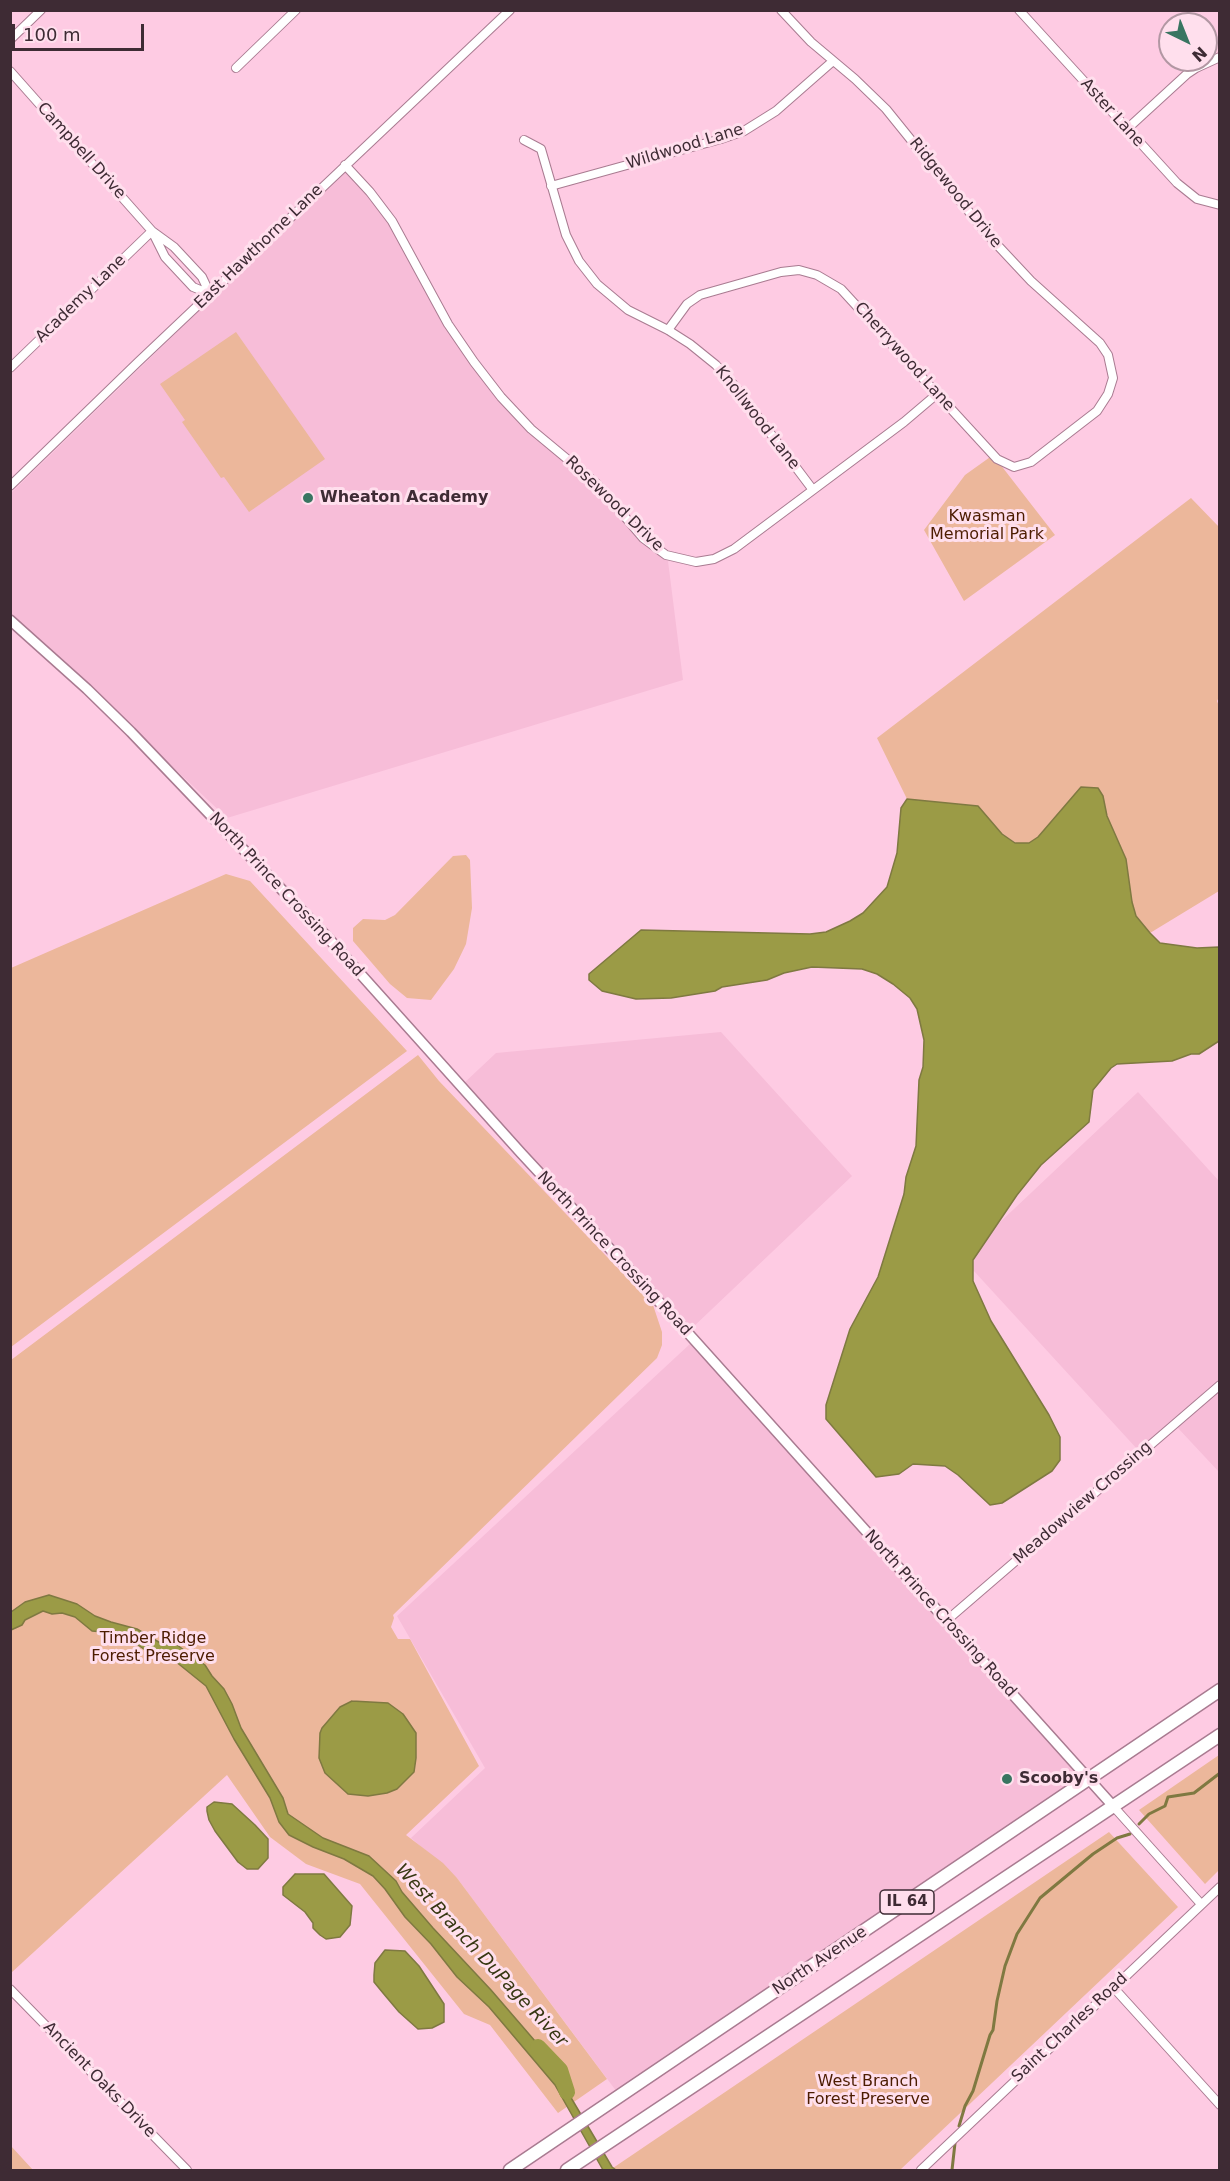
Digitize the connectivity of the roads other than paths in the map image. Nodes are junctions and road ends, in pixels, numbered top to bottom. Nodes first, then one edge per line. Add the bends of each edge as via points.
1 (41, 10) edge
2 (296, 10) edge
3 (510, 10) edge
4 (781, 10) edge
5 (1021, 11) edge
6 (10, 40) edge
7 (1220, 57) edge
8 (833, 61) junction
9 (236, 68) dead end
10 (10, 71) edge
11 (1127, 129) junction
12 (524, 140) dead end
13 (345, 165) junction
14 (551, 186) junction
15 (1216, 205) edge
16 (152, 231) junction
17 (210, 294) junction
18 (668, 330) junction
19 (10, 368) edge
20 (1112, 384) joint
21 (937, 394) junction
22 (10, 486) edge
23 (813, 490) junction
24 (10, 620) edge
25 (1220, 1384) edge
26 (946, 1621) junction
27 (1220, 1690) edge
28 (1220, 1735) edge
29 (1088, 1778) junction
30 (1113, 1806) junction
31 (1220, 1887) edge
32 (1201, 1904) junction
33 (1113, 1987) junction
34 (10, 1989) edge
35 (1220, 2105) edge
36 (572, 2167) edge
37 (187, 2170) edge
38 (510, 2170) edge
39 (921, 2170) edge

1 - 6 street
2 - 9 street
3 - 13 street, East Hawthorne Lane
4 - 8 street, Ridgewood Drive
5 - 11 street, Aster Lane
7 - 11 street via 1187,74
8 - 14 street, Wildwood Lane via 776,111 744,131
8 - 20 street, Ridgewood Drive via 891,114 1006,255 1100,342 1110,360
10 - 16 street, Campbell Drive
11 - 15 street, Aster Lane via 1184,190
12 - 14 street, Knollwood Lane via 541,149
13 - 17 street, East Hawthorne Lane
13 - 23 street, Rosewood Drive via 392,221 448,324 501,397 531,429 596,483 658,550 696,562 724,555
14 - 18 street, Knollwood Lane via 570,244 591,277 627,310
16 - 17 street, Campbell Drive via 174,247 202,277
16 - 17 street, Campbell Drive via 165,257 193,287
16 - 19 street, Academy Lane
17 - 22 street, East Hawthorne Lane
18 - 21 street, Cherrywood Lane via 687,303 700,295 799,270 841,289
18 - 23 street, Knollwood Lane via 727,376
20 - 21 street, Cherrywood Lane via 1097,411 1031,462 1018,467 997,459
21 - 23 street, Rosewood Drive
24 - 26 street, North Prince Crossing Road via 129,730 322,931
25 - 26 street, Meadowview Crossing
26 - 29 street, North Prince Crossing Road
27 - 29 main road, North Avenue / IL 64
28 - 30 main road, North Avenue / IL 64
29 - 30 street, North Prince Crossing Road
29 - 38 main road, North Avenue / IL 64
30 - 32 street, North Prince Crossing Road
30 - 36 main road, North Avenue / IL 64
31 - 32 street, Saint Charles Road
32 - 33 street, Saint Charles Road
33 - 35 street
33 - 39 street, Saint Charles Road
34 - 37 street, Ancient Oaks Drive

